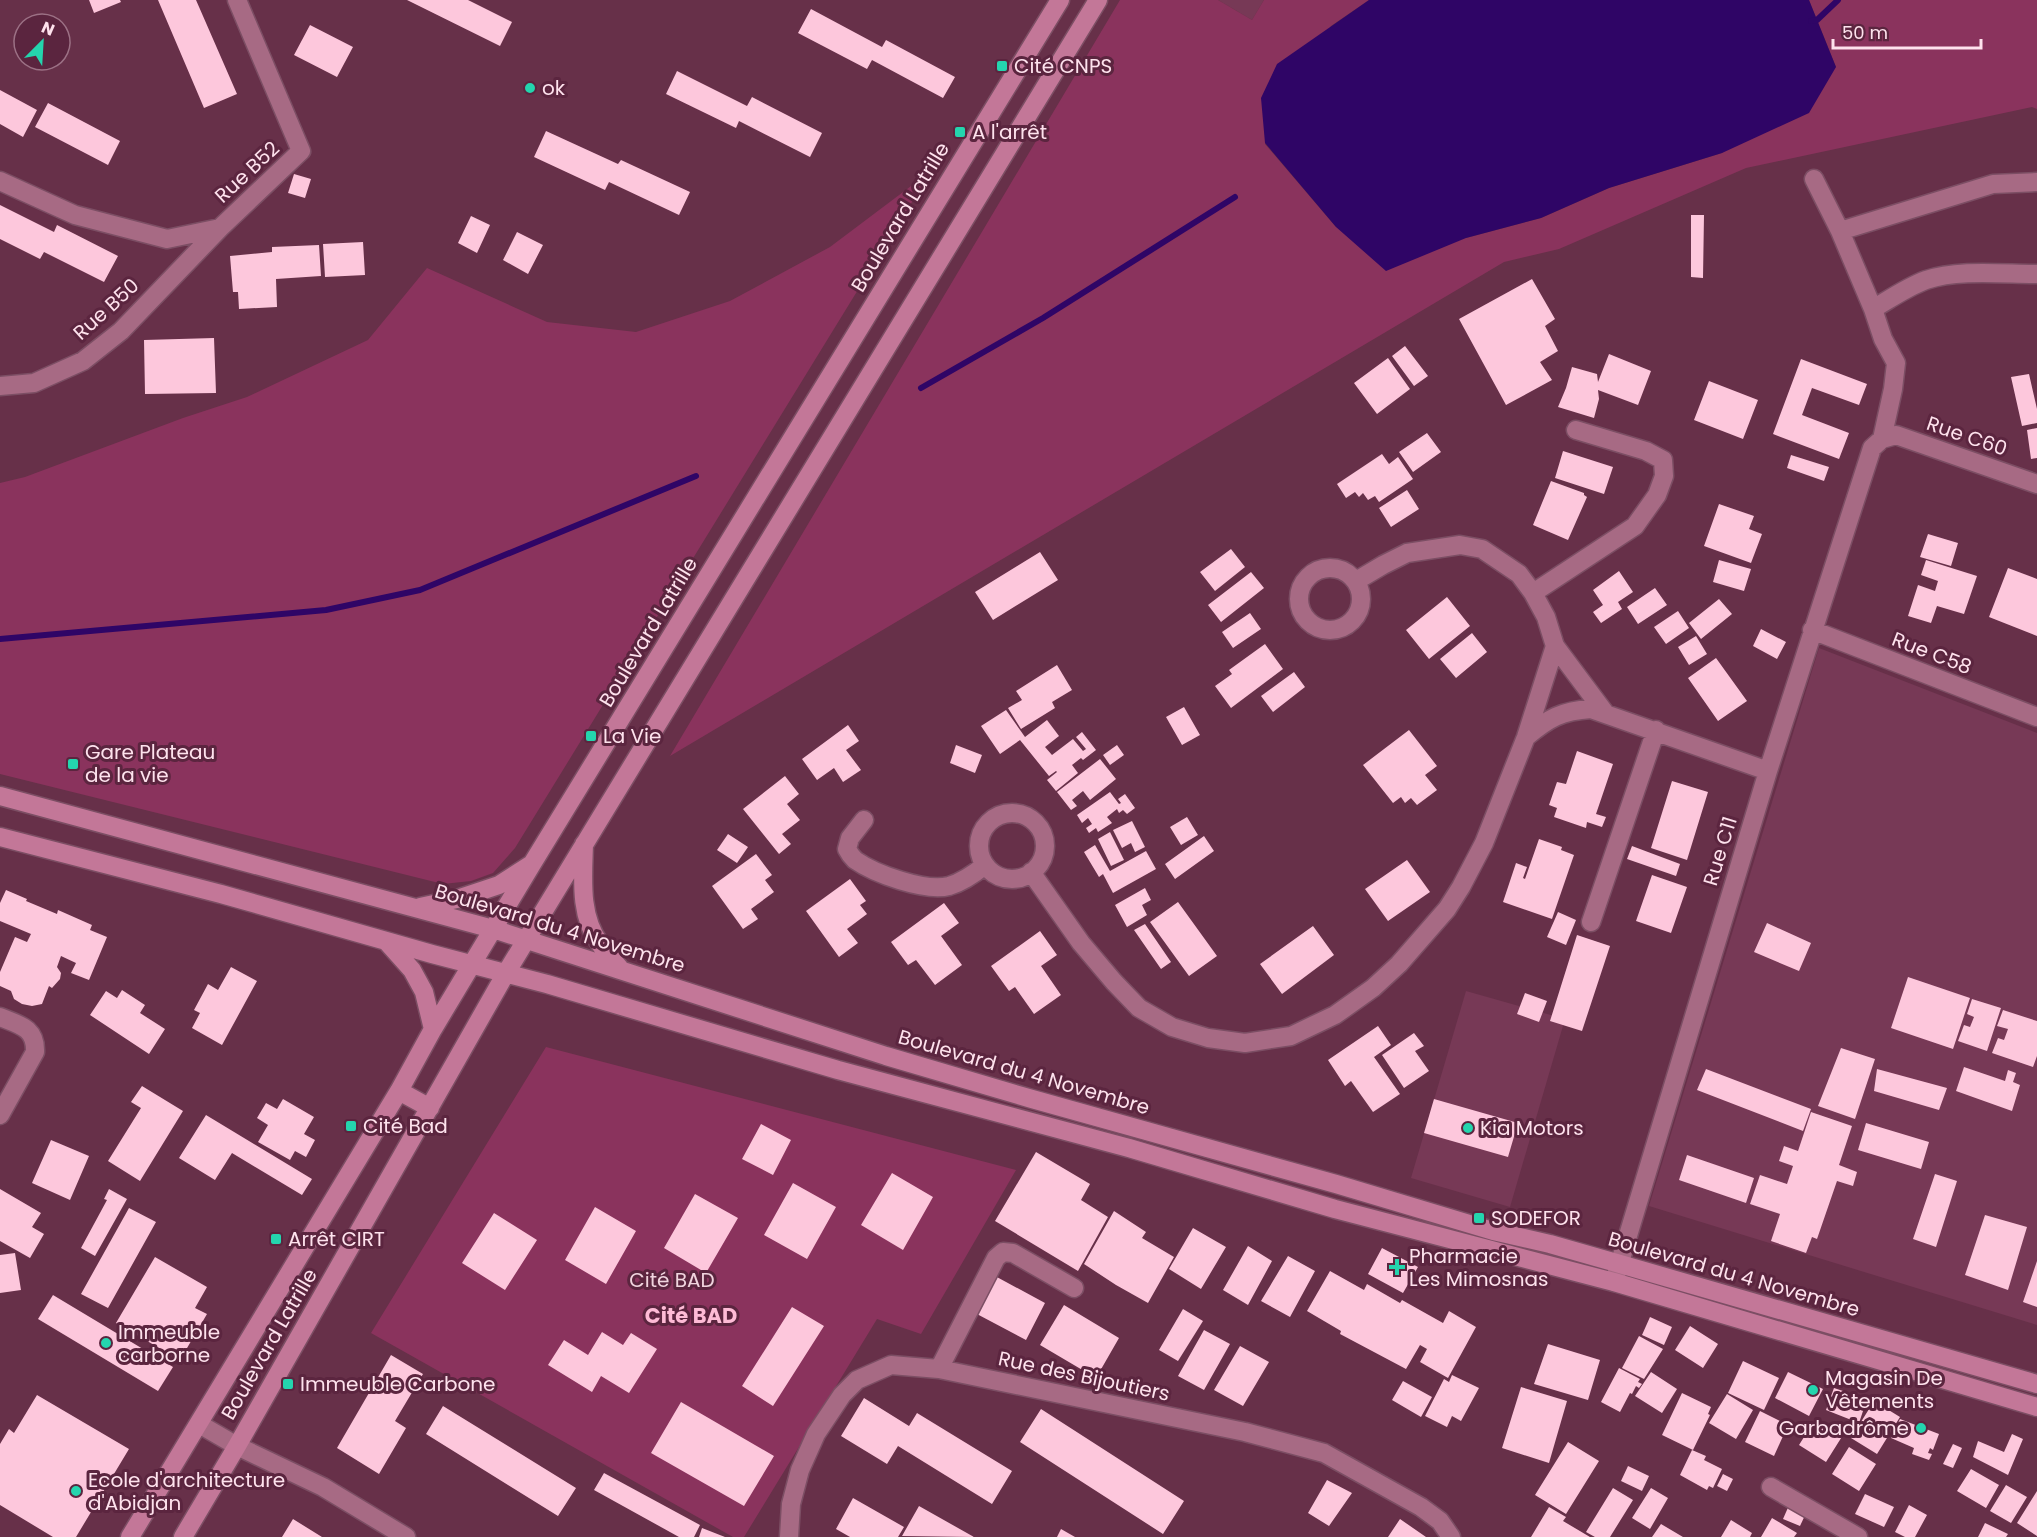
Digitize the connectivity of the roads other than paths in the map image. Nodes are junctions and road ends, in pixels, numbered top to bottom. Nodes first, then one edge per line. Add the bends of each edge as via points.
1 (237, 0) edge
2 (1060, 0) edge
3 (1098, 0) edge
4 (1814, 179) dead end
5 (0, 181) edge
6 (2037, 182) edge
7 (220, 228) junction
8 (1840, 231) junction
9 (2037, 274) edge
10 (1873, 309) junction
11 (0, 386) edge
12 (1576, 430) dead end
13 (1882, 439) junction
14 (2037, 484) edge
15 (1356, 581) dead end
16 (1533, 592) junction
17 (1812, 630) junction
18 (1555, 646) junction
19 (1605, 713) junction
20 (2037, 717) edge
21 (1656, 730) junction
22 (1526, 737) junction
23 (1767, 771) junction
24 (0, 796) edge
25 (864, 820) dead end
26 (0, 837) edge
27 (584, 843) junction
28 (532, 864) junction
29 (985, 865) junction
30 (1032, 872) junction
31 (416, 908) junction
32 (1591, 922) dead end
33 (493, 929) junction
34 (526, 940) junction
35 (386, 941) junction
36 (472, 964) junction
37 (621, 970) junction
38 (506, 973) junction
39 (0, 1017) edge
40 (433, 1029) junction
41 (399, 1091) junction
42 (430, 1108) junction
43 (0, 1115) edge
44 (1620, 1264) junction
45 (1614, 1282) junction
46 (1074, 1288) dead end
47 (939, 1369) junction
48 (2037, 1384) edge
49 (2037, 1407) edge
50 (199, 1424) junction
51 (237, 1446) junction
52 (1772, 1487) dead end
53 (130, 1537) edge
54 (183, 1537) edge
55 (406, 1537) edge
56 (789, 1537) edge
57 (1451, 1537) edge
58 (1858, 1537) edge

1 - 7 street, Rue B52 via 301,151
2 - 28 main road, Boulevard Latrille
3 - 27 main road, Boulevard Latrille
4 - 8 street, Rue C11
5 - 7 street, Rue B52 via 75,215 167,240
6 - 8 street via 1994,184
7 - 11 street, Rue B50 via 122,331 83,361 33,383
8 - 10 street, Rue C11
9 - 10 street via 1927,279
10 - 13 street, Rue C11 via 1896,363
12 - 16 street via 1646,451 1663,460 1664,476 1657,495 1635,526
13 - 14 street, Rue C60 via 1896,435
13 - 17 street, Rue C11 via 1872,448
15 - 16 street via 1407,553 1460,544 1482,549 1502,561
16 - 18 street
17 - 20 street, Rue C58
17 - 23 street, Rue C11
18 - 19 street
18 - 22 street
19 - 21 street
19 - 22 street via 1591,709 1569,711 1548,719
21 - 23 street
21 - 32 street
22 - 30 street via 1484,843 1446,909 1400,964 1373,988 1335,1015 1290,1036 1245,1043 1208,1038 1172,1027 1139,1008 1081,943
23 - 44 street, Rue C11
24 - 31 main road, Boulevard du 4 Novembre
25 - 29 street via 847,849 853,859 873,870 925,886 946,887 965,880
26 - 35 main road, Boulevard du 4 Novembre
27 - 34 main road, Boulevard Latrille
27 - 37 main road via 588,922 598,943
28 - 31 main road via 499,885
28 - 33 main road, Boulevard Latrille
29 - 30 street via 1007,878 1020,878
29 - 30 street via 979,841 984,829 993,819 1017,813 1039,827 1044,838 1045,851
31 - 33 main road, Boulevard du 4 Novembre
33 - 34 main road, Boulevard du 4 Novembre
33 - 36 main road, Boulevard Latrille
34 - 37 main road, Boulevard du 4 Novembre
34 - 38 main road, Boulevard Latrille
35 - 36 main road, Boulevard du 4 Novembre
35 - 40 main road via 412,970 424,992
36 - 38 main road, Boulevard du 4 Novembre
36 - 40 main road, Boulevard Latrille
37 - 44 main road, Boulevard du 4 Novembre via 1032,1100
38 - 42 main road, Boulevard Latrille
38 - 45 main road, Boulevard du 4 Novembre via 838,1071
39 - 43 street via 30,1032 35,1041 34,1052
40 - 41 main road, Boulevard Latrille
41 - 42 main road
41 - 50 main road, Boulevard Latrille
42 - 51 main road, Boulevard Latrille
44 - 45 street, Rue C11
44 - 48 main road, Boulevard du 4 Novembre
45 - 49 main road, Boulevard du 4 Novembre
46 - 47 street via 1012,1253 1003,1252 996,1258
47 - 56 street, Rue des Bijoutiers via 891,1365 857,1380 842,1395 816,1434 800,1470 791,1504
47 - 57 street, Rue des Bijoutiers via 1245,1432 1324,1453 1421,1507 1440,1521
50 - 51 street
50 - 53 main road, Boulevard Latrille
51 - 54 main road, Boulevard Latrille
51 - 55 street via 323,1487
52 - 58 street

